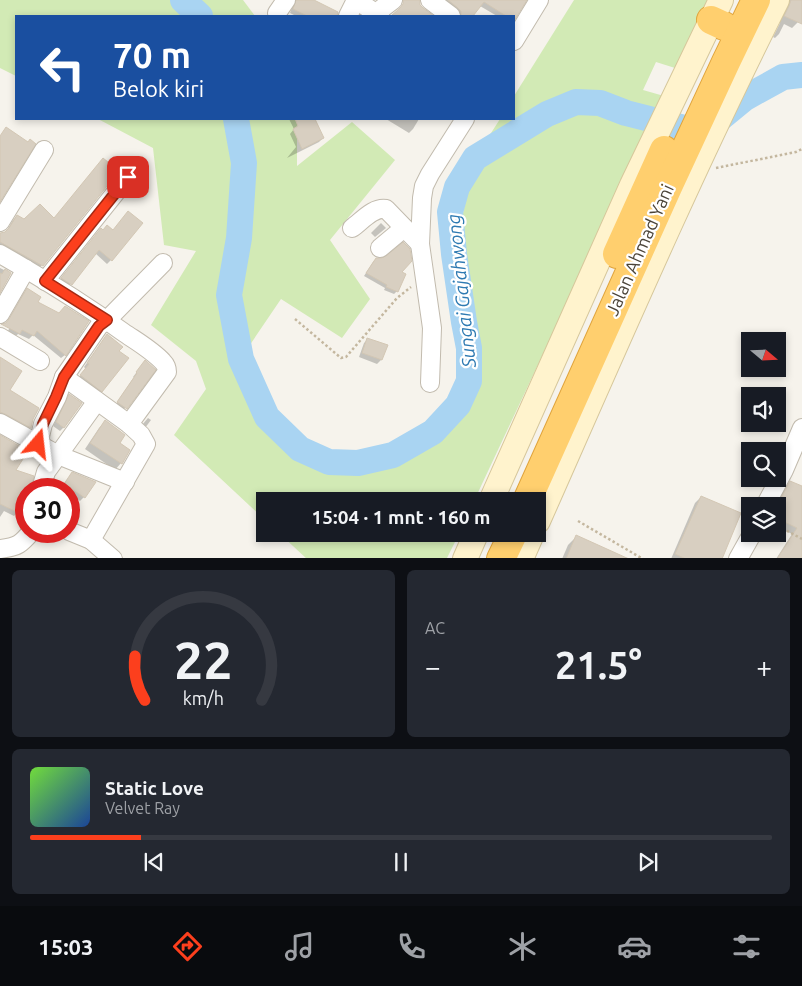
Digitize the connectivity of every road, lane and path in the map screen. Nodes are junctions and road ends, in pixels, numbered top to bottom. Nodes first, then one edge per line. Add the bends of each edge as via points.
1 (393, 0) edge
2 (430, 0) edge
3 (539, 0) edge
4 (736, 0) edge
5 (756, 0) edge
6 (776, 0) edge
7 (351, 5) edge
8 (378, 15) edge
9 (448, 15) edge
10 (730, 25) edge
11 (515, 39) edge
12 (719, 59) junction
13 (465, 120) edge
14 (802, 149) edge
15 (44, 150) dead end
16 (128, 177) dead end
17 (668, 177) junction
18 (0, 222) edge
19 (352, 228) dead end
20 (404, 228) junction
21 (420, 244) junction
22 (380, 248) dead end
23 (0, 254) edge
24 (163, 263) dead end
25 (26, 269) junction
26 (425, 276) junction
27 (45, 281) junction
28 (0, 314) edge
29 (295, 319) dead end
30 (107, 320) junction
31 (0, 337) edge
32 (40, 361) dead end
33 (64, 377) junction
34 (430, 383) dead end
35 (97, 401) junction
36 (0, 423) edge
37 (129, 424) junction
38 (802, 428) edge
39 (38, 444) junction
40 (58, 455) junction
41 (44, 478) edge
42 (125, 482) junction
43 (496, 492) edge
44 (512, 492) edge
45 (531, 492) edge
46 (770, 497) edge
47 (546, 500) edge
48 (578, 521) dead end
49 (786, 530) edge
50 (80, 536) edge
51 (802, 539) edge
52 (90, 540) junction
53 (472, 542) edge
54 (490, 542) edge
55 (509, 542) edge
56 (528, 542) edge
57 (747, 542) edge
58 (21, 543) edge
59 (0, 549) edge
60 (113, 558) edge
61 (465, 558) edge
62 (483, 558) edge
63 (502, 558) edge
64 (521, 558) edge
65 (643, 558) edge
66 (738, 558) edge

1 - 8 street
2 - 9 street
3 - 11 street
4 - 10 highway, Jalan Ahmad Yani
5 - 10 highway, Jalan Ahmad Yani
6 - 10 street
7 - 8 street
10 - 12 highway, Jalan Ahmad Yani
12 - 17 highway, Jalan Ahmad Yani
12 - 17 street
13 - 21 street via 424,186
14 - 17 path
15 - 18 street
16 - 27 street
17 - 43 street
17 - 44 highway, Jalan Ahmad Yani
17 - 45 highway, Jalan Ahmad Yani
17 - 47 street
19 - 20 street via 373,211 383,208
20 - 21 street
20 - 22 street
21 - 26 street
23 - 25 street
24 - 30 street
25 - 27 street
25 - 28 street
26 - 29 path via 397,298 346,357 339,357
26 - 34 street via 432,328
27 - 30 street
30 - 33 street via 99,326
30 - 37 street via 167,367 167,372
31 - 32 street
33 - 35 street
33 - 39 street via 43,424
35 - 37 street
35 - 40 street
36 - 39 street
37 - 42 street via 146,444
38 - 46 street
39 - 40 street
40 - 41 street
40 - 42 street
42 - 52 street
48 - 65 path
49 - 51 path
50 - 52 street
52 - 60 street
53 - 61 street
54 - 62 highway
55 - 63 highway
56 - 64 street
57 - 66 street
58 - 59 street

